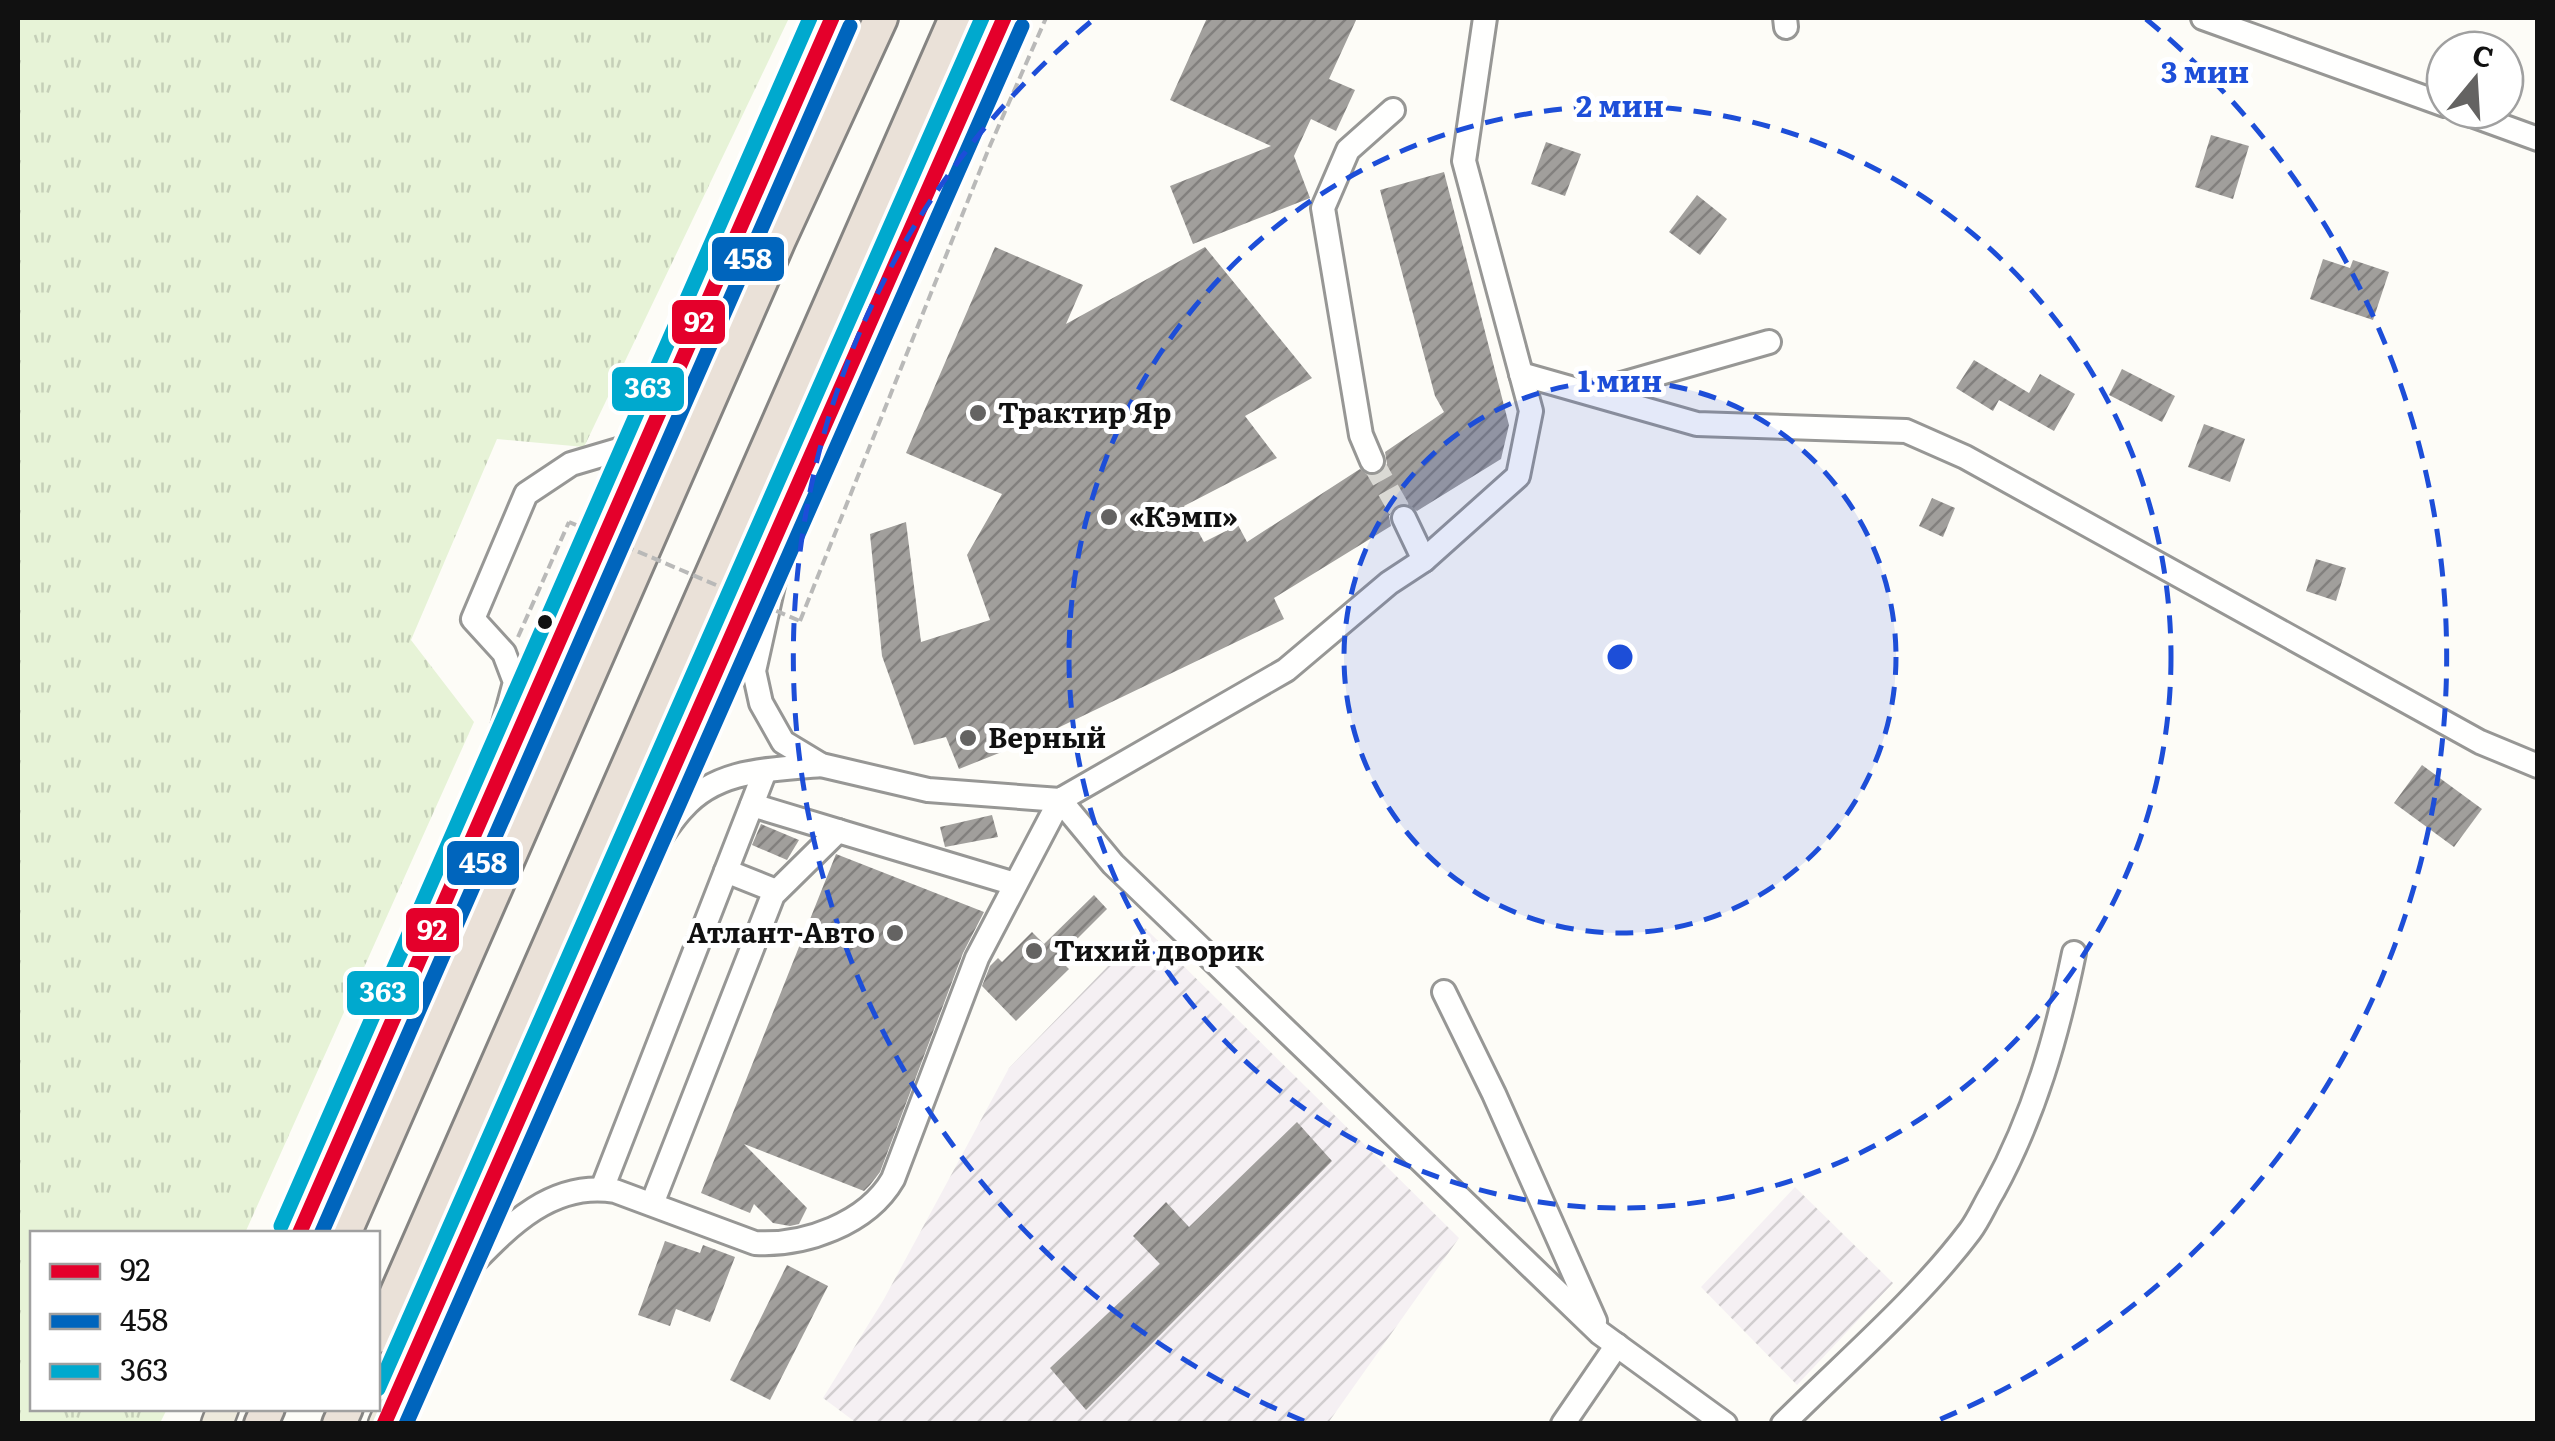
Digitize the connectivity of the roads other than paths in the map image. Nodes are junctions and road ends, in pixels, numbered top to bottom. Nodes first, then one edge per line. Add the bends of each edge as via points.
1 (832, 18) edge
2 (881, 18) edge
3 (956, 18) edge
4 (1004, 18) edge
5 (1486, 18) edge
6 (2203, 18) edge
7 (2425, 98) edge
8 (1393, 110) dead end
9 (2513, 130) edge
10 (2538, 139) edge
11 (700, 318) junction
12 (1769, 342) dead end
13 (1521, 374) junction
14 (1589, 393) junction
15 (1372, 461) tunnel mouth
16 (794, 491) junction
17 (1404, 518) tunnel mouth
18 (1424, 560) junction
19 (821, 765) junction
20 (2538, 766) edge
21 (765, 771) junction
22 (1060, 800) junction
23 (752, 805) junction
24 (838, 831) junction
25 (474, 835) junction
26 (726, 871) junction
27 (1015, 884) junction
28 (776, 890) junction
29 (607, 916) junction
30 (2074, 952) dead end
31 (1444, 992) dead end
32 (602, 1189) junction
33 (652, 1204) junction
34 (300, 1231) edge
35 (345, 1231) edge
36 (442, 1293) junction
37 (380, 1331) edge
38 (1609, 1339) junction
39 (384, 1424) edge
40 (1563, 1424) edge
41 (1725, 1424) edge
42 (1784, 1424) edge

1 - 11 main road
2 - 35 highway
3 - 37 highway
4 - 16 main road
5 - 13 street via 1464,161
6 - 7 street
8 - 15 street via 1348,150 1323,208 1361,435
9 - 10 street
11 - 25 main road
11 - 25 street via 625,448 571,464 526,494 474,619 504,654 515,682
12 - 14 street
13 - 14 street
13 - 18 street via 1530,411 1518,476
14 - 20 street via 1697,424 1906,431 2480,742
16 - 19 street via 754,671 761,703 783,742
16 - 29 main road
17 - 18 street
18 - 22 street via 1286,670
19 - 21 street
19 - 22 street via 928,790
21 - 23 street
21 - 29 street via 721,780 683,807
22 - 27 street
22 - 38 street via 1113,864
23 - 24 street
23 - 26 street
24 - 27 street
24 - 28 street
25 - 34 main road
26 - 28 street
26 - 32 street
27 - 33 street via 976,958 893,1179 875,1203 815,1236 772,1244 754,1244
28 - 33 street
29 - 36 main road
30 - 42 street via 2059,1023 2014,1153 1972,1229 1926,1281 1852,1340
31 - 38 street
32 - 33 street
32 - 36 street via 555,1197 524,1213
36 - 39 main road
38 - 40 street
38 - 41 street

